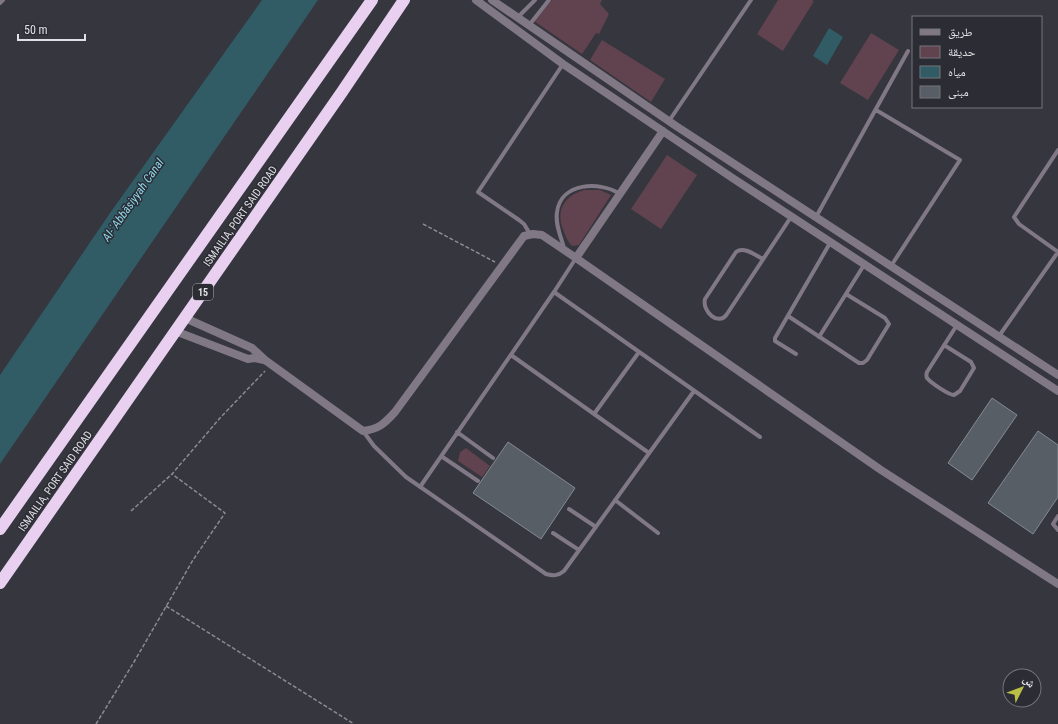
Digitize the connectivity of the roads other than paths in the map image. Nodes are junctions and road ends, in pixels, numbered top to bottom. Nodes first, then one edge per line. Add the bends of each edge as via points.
1 (3, 0) edge
2 (372, 0) edge
3 (404, 0) edge
4 (476, 0) edge
5 (492, 0) edge
6 (535, 0) edge
7 (549, 0) edge
8 (751, 0) edge
9 (0, 3) edge
10 (518, 17) junction
11 (530, 24) junction
12 (523, 34) junction
13 (908, 51) dead end
14 (562, 64) junction
15 (876, 110) junction
16 (669, 121) junction
17 (662, 131) junction
18 (1058, 150) edge
19 (741, 168) junction
20 (734, 179) junction
21 (620, 194) junction
22 (798, 205) junction
23 (791, 217) junction
24 (816, 217) junction
25 (530, 234) junction
26 (830, 242) junction
27 (565, 251) junction
28 (1058, 252) edge
29 (576, 258) junction
30 (763, 259) junction
31 (864, 265) junction
32 (891, 266) junction
33 (554, 292) junction
34 (846, 294) junction
35 (788, 316) junction
36 (185, 318) junction
37 (958, 325) junction
38 (175, 331) junction
39 (999, 336) junction
40 (819, 337) junction
41 (944, 345) junction
42 (991, 347) junction
43 (639, 352) junction
44 (796, 354) dead end
45 (511, 355) junction
46 (265, 360) junction
47 (1058, 375) edge
48 (694, 391) junction
49 (1058, 392) edge
50 (594, 414) junction
51 (363, 431) junction
52 (457, 432) junction
53 (760, 438) dead end
54 (649, 453) junction
55 (441, 456) junction
56 (493, 458) dead end
57 (478, 481) dead end
58 (420, 486) junction
59 (615, 500) junction
60 (568, 509) dead end
61 (1058, 516) edge
62 (596, 527) junction
63 (0, 529) edge
64 (1058, 530) edge
65 (553, 532) dead end
66 (658, 533) dead end
67 (579, 550) junction
68 (0, 583) edge
69 (1058, 584) edge

1 - 9 lane
2 - 63 highway, ISMAILIA, PORT SAID ROAD
3 - 36 highway, ISMAILIA, PORT SAID ROAD / 15
4 - 12 street
5 - 10 street
6 - 10 lane
7 - 11 lane
8 - 16 lane
10 - 11 street
11 - 12 street
11 - 16 street
12 - 14 street
13 - 15 lane
14 - 17 street
14 - 25 lane via 478,192 524,224
15 - 24 lane
15 - 32 lane via 960,160
16 - 17 street
16 - 17 street
16 - 19 street
17 - 20 street
17 - 21 street
18 - 28 lane via 1014,217 1019,224
19 - 20 street
19 - 22 street
20 - 23 street
21 - 27 lane via 605,187 587,186 573,190 564,197 558,206 556,220
21 - 29 street
22 - 23 street
22 - 24 street
23 - 26 street
23 - 30 lane
24 - 32 street
25 - 27 street via 542,235
25 - 51 street via 524,236 501,266 384,425
26 - 31 street
26 - 35 lane
27 - 29 street
28 - 39 lane
29 - 33 lane
29 - 69 street via 881,470
30 - 30 lane via 723,319 708,313 705,299 736,252 744,250
31 - 34 lane
31 - 37 street
32 - 39 street
33 - 43 lane
33 - 45 lane
34 - 40 lane
34 - 40 lane via 885,318 890,324 868,360 859,363
35 - 40 lane
35 - 44 lane via 775,340
36 - 38 highway, ISMAILIA, PORT SAID ROAD / 15
36 - 46 street via 252,348
37 - 41 lane
37 - 42 street
38 - 46 street via 248,360
38 - 68 highway, ISMAILIA, PORT SAID ROAD / 15
39 - 42 street
39 - 47 street
41 - 41 lane via 926,376 954,395 960,391 974,368 970,362
42 - 49 street
43 - 48 lane
43 - 50 lane
45 - 50 lane
45 - 52 lane
46 - 51 street
48 - 53 lane
48 - 54 lane
50 - 54 lane
51 - 58 lane via 389,462
52 - 55 lane
52 - 56 lane
54 - 59 lane
55 - 57 lane
55 - 58 lane
58 - 67 lane via 546,574 559,575
59 - 62 lane
59 - 66 lane
60 - 62 lane
61 - 64 lane via 1053,524
62 - 67 lane
65 - 67 lane

